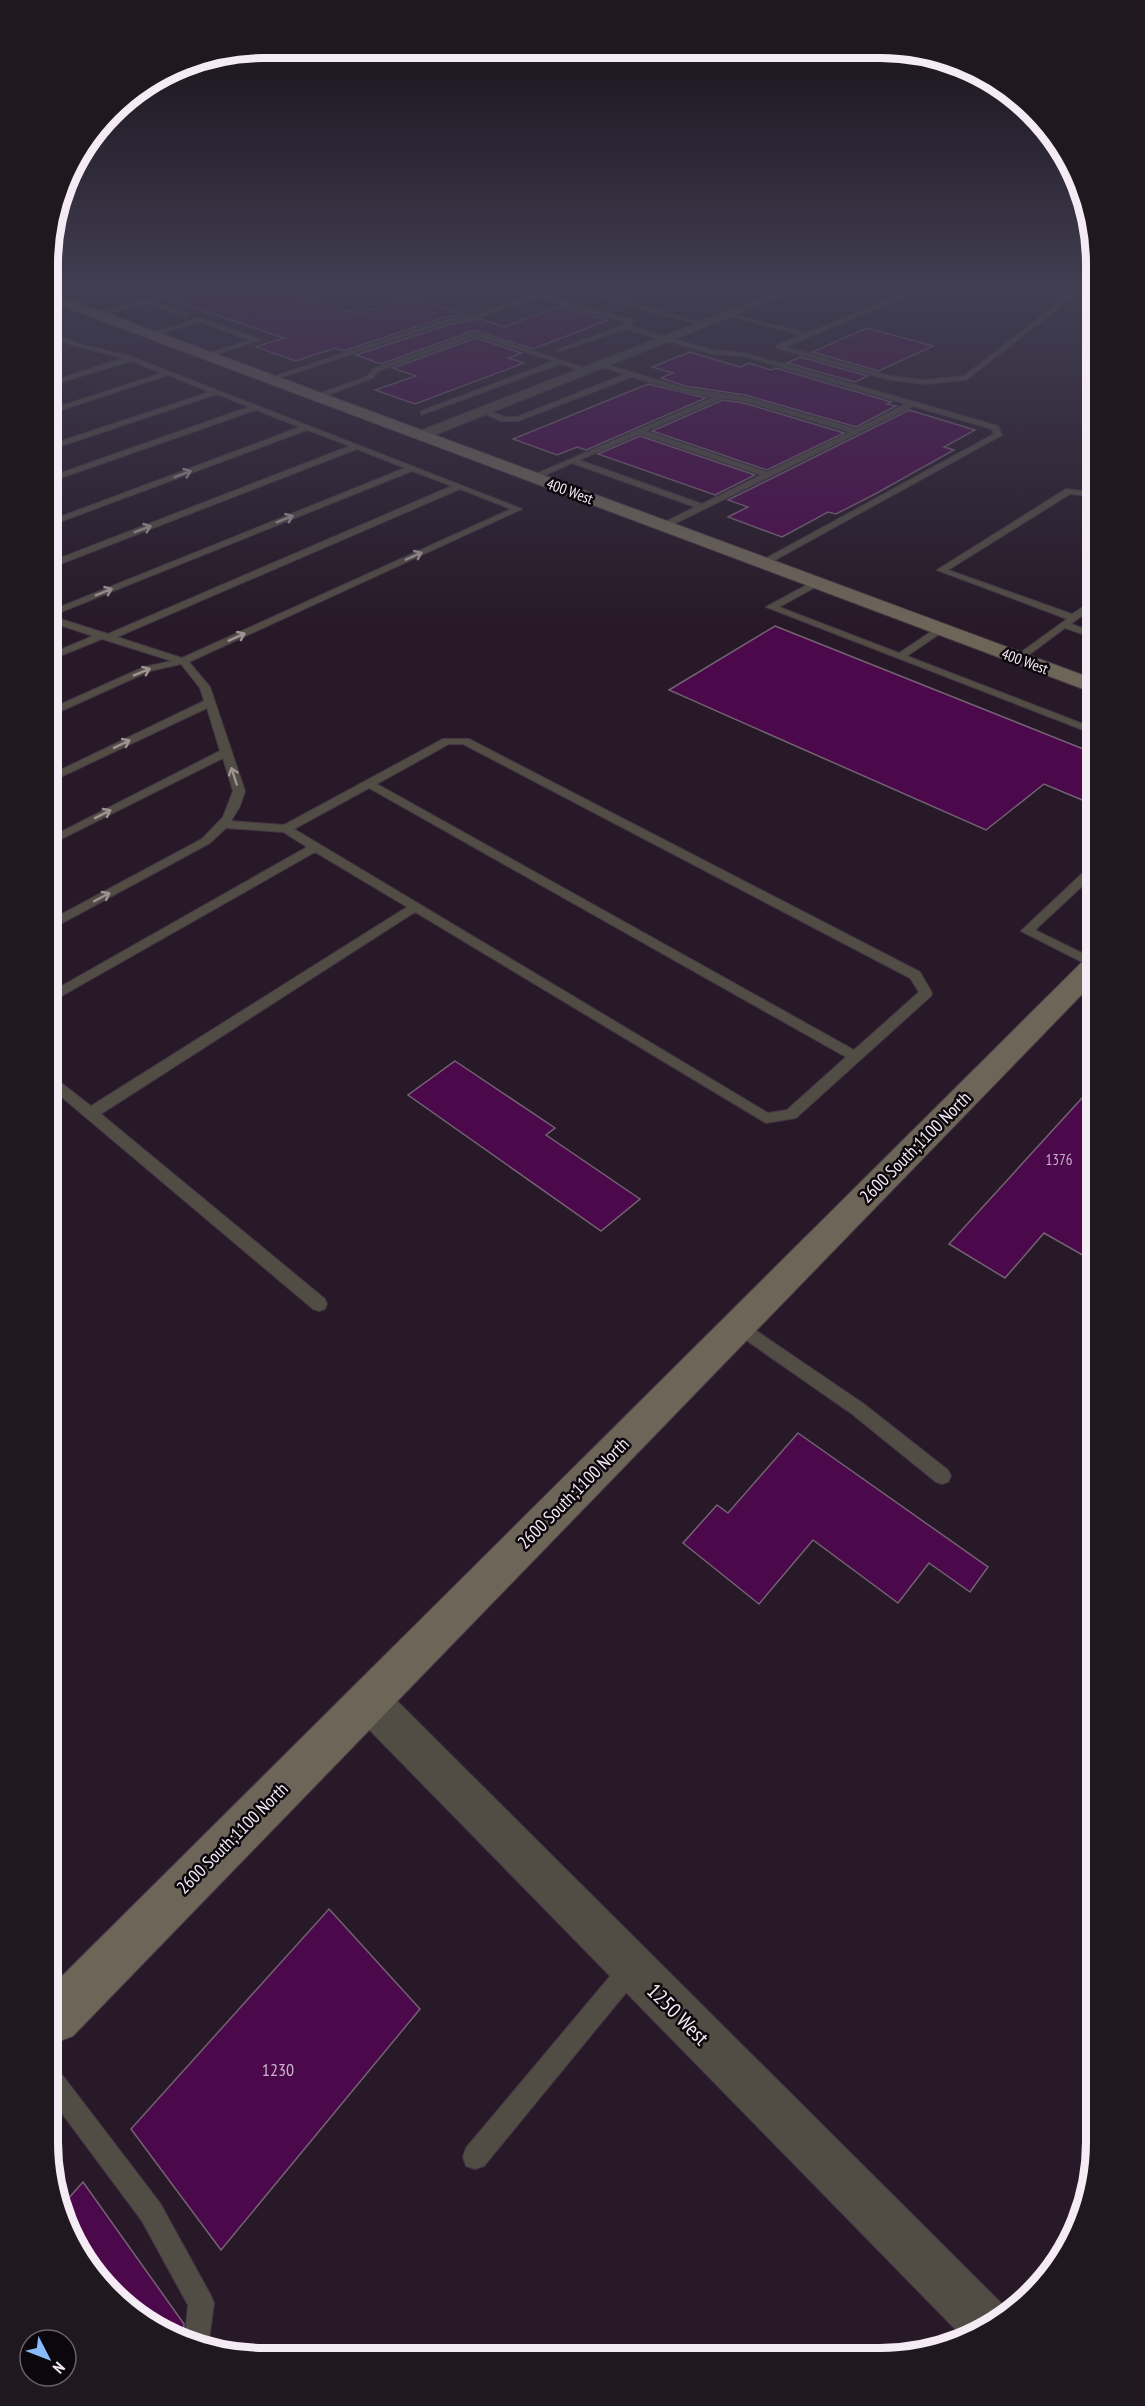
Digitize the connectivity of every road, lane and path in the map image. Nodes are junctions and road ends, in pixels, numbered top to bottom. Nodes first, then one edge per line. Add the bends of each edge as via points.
1 (82, 401) edge
2 (188, 401) edge
3 (241, 401) edge
4 (331, 401) edge
5 (453, 401) edge
6 (508, 401) edge
7 (563, 401) edge
8 (709, 401) edge
9 (753, 401) edge
10 (903, 401) edge
11 (912, 404) junction
12 (256, 407) junction
13 (59, 409) edge
14 (483, 411) junction
15 (424, 412) dead end
16 (307, 427) junction
17 (638, 431) junction
18 (856, 431) junction
19 (422, 435) junction
20 (59, 445) edge
21 (357, 446) junction
22 (570, 460) junction
23 (412, 468) junction
24 (767, 475) junction
25 (59, 477) edge
26 (533, 477) junction
27 (460, 486) junction
28 (1086, 493) edge
29 (702, 507) junction
30 (59, 521) edge
31 (664, 526) junction
32 (59, 562) edge
33 (764, 563) junction
34 (816, 582) junction
35 (1086, 609) edge
36 (59, 610) edge
37 (1069, 621) junction
38 (59, 622) edge
39 (941, 629) junction
40 (1086, 631) edge
41 (106, 636) junction
42 (59, 654) edge
43 (900, 656) junction
44 (1019, 658) junction
45 (183, 661) junction
46 (1086, 683) edge
47 (210, 702) junction
48 (59, 709) edge
49 (1086, 728) edge
50 (226, 752) junction
51 (59, 775) edge
52 (370, 784) junction
53 (224, 824) junction
54 (286, 830) junction
55 (59, 837) edge
56 (315, 847) junction
57 (1086, 877) edge
58 (415, 907) junction
59 (59, 921) edge
60 (1086, 960) edge
61 (1086, 974) edge
62 (59, 994) edge
63 (855, 1056) junction
64 (59, 1086) edge
65 (91, 1113) junction
66 (319, 1304) dead end
67 (739, 1326) junction
68 (942, 1476) dead end
69 (368, 1700) junction
70 (632, 1967) junction
71 (58, 2015) edge
72 (58, 2088) edge
73 (475, 2157) dead end
74 (982, 2321) edge
75 (198, 2337) edge

1 - 13 lane
2 - 20 lane
3 - 12 lane
4 - 19 street, 400 West
5 - 15 lane
6 - 14 street
7 - 14 lane via 518,419
8 - 17 lane
9 - 18 lane
10 - 11 lane
11 - 18 lane
11 - 33 lane via 995,428 998,435
12 - 16 lane
12 - 25 lane
14 - 19 street
16 - 21 lane
30 -> 16 lane
17 - 22 lane
17 - 24 lane
18 - 24 lane
19 - 26 street, 400 West
21 - 23 lane
32 -> 21 lane
22 - 26 lane
22 - 29 lane
23 - 27 lane
36 -> 23 lane
24 - 29 lane
26 - 31 street, 400 West
27 - 41 lane
45 -> 27 lane via 518,509
28 - 37 lane via 1070,490 941,570
29 - 31 lane
31 - 33 street, 400 West
33 - 34 street, 400 West
34 - 39 street, 400 West
34 - 43 lane via 771,607
35 - 37 lane
37 - 40 lane
37 - 44 lane
38 - 41 lane
39 - 43 lane
39 - 44 street, 400 West
41 - 42 lane
41 - 45 lane
43 - 49 lane
44 - 46 street, 400 West
45 - 47 lane via 205,687
48 -> 45 lane via 147,669
47 - 50 lane
51 -> 47 lane
53 -> 50 lane via 239,791
55 -> 50 lane
52 - 54 lane
52 - 63 lane
52 - 63 lane via 447,741 465,741 915,975 926,993
53 - 54 lane
59 -> 53 lane via 198,845
54 - 56 lane
56 - 58 lane
56 - 62 lane
57 - 60 lane via 1027,931
58 - 63 lane via 766,1118 791,1114
58 - 65 lane
61 - 67 street, 2600 South;1100 North
64 - 65 lane
65 - 66 lane
67 - 68 lane via 858,1409
67 - 69 street, 2600 South;1100 North
69 - 70 street, 1250 West
69 - 71 street, 2600 South;1100 North
70 - 73 lane
70 - 74 street, 1250 West
72 - 75 lane via 151,2212 201,2303

